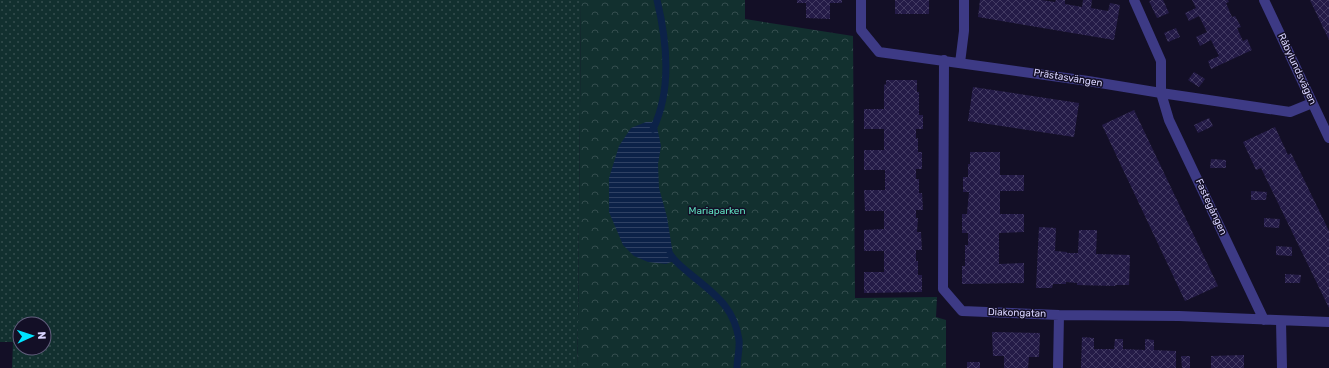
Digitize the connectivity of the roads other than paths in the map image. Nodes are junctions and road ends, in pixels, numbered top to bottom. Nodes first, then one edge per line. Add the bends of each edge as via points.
1 (861, 0) edge
2 (964, 0) edge
3 (1134, 0) edge
4 (1264, 0) edge
5 (944, 60) junction
6 (960, 62) junction
7 (1161, 93) junction
8 (1312, 103) junction
9 (1328, 134) edge
10 (1058, 314) junction
11 (1264, 320) junction
12 (1281, 321) junction
13 (1329, 322) edge
14 (1058, 368) edge
15 (1282, 368) edge

1 - 5 street, Prästasvängen via 861,30 879,52
2 - 6 street
3 - 7 street, Fastegången via 1161,61
4 - 8 street, Råbylundsvägen
5 - 6 street, Prästasvängen
5 - 10 street, Diakongatan via 943,289 962,311
6 - 7 street, Prästasvängen
7 - 8 street, Prästasvängen via 1290,112
7 - 11 street, Fastegången via 1169,120
8 - 9 street, Råbylundsvägen
10 - 11 street, Diakongatan
10 - 14 street
11 - 12 street, Diakongatan
12 - 13 street, Diakongatan
12 - 15 street

